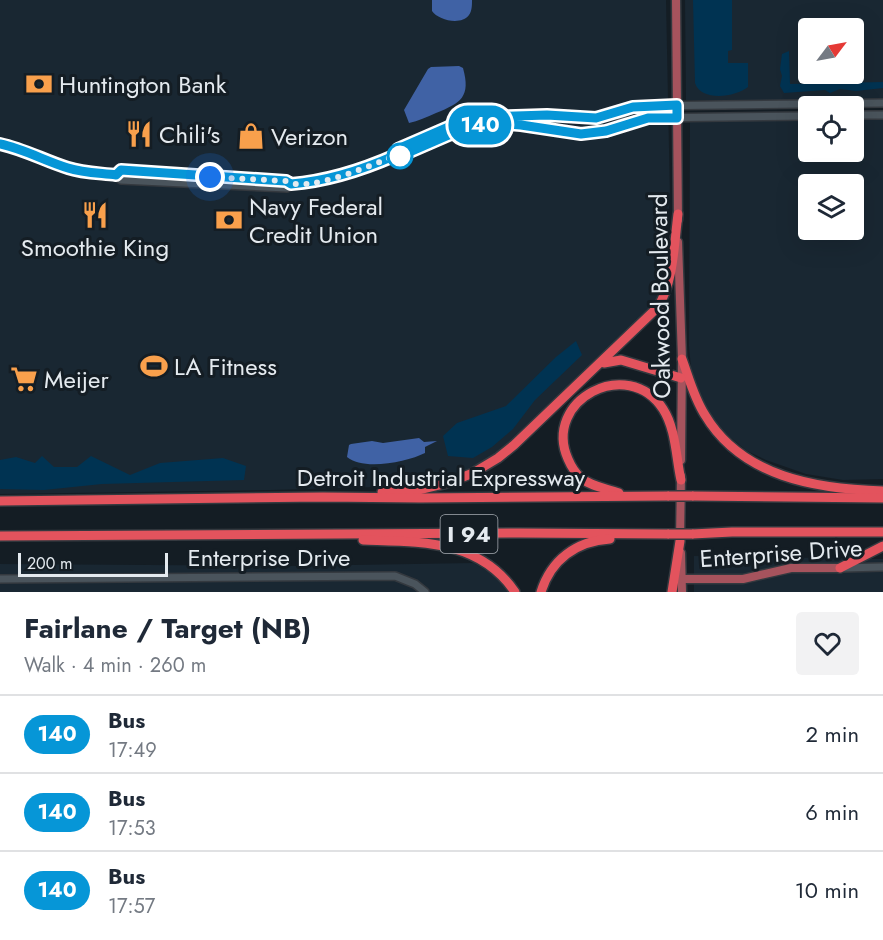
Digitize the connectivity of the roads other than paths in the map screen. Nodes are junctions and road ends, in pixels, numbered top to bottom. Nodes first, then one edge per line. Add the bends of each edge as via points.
1 (676, 0) edge
2 (883, 102) edge
3 (677, 105) junction
4 (622, 110) junction
5 (864, 115) edge
6 (883, 115) edge
7 (798, 116) edge
8 (677, 118) junction
9 (583, 119) junction
10 (548, 130) junction
11 (581, 134) junction
12 (0, 144) edge
13 (396, 155) junction
14 (678, 214) junction
15 (682, 360) junction
16 (599, 365) junction
17 (681, 378) junction
18 (681, 480) junction
19 (883, 491) edge
20 (323, 496) junction
21 (623, 496) junction
22 (883, 498) edge
23 (0, 501) edge
24 (883, 532) edge
25 (647, 534) junction
26 (291, 535) junction
27 (0, 536) edge
28 (680, 541) junction
29 (883, 546) edge
30 (883, 567) edge
31 (840, 568) junction
32 (0, 579) edge
33 (682, 579) junction
34 (425, 592) edge
35 (515, 592) edge
36 (541, 592) edge
37 (672, 592) edge
38 (682, 592) edge

1 - 3 main road, Oakwood Boulevard
2 - 3 street
3 - 4 street
3 - 8 main road, Oakwood Boulevard
4 - 9 street
4 - 11 street via 616,125
5 - 6 street
7 - 8 street
8 - 11 street via 648,118
8 - 14 main road, Oakwood Boulevard
9 - 10 street via 549,120
9 - 13 street via 504,115 468,120 398,149
10 - 11 street
10 - 13 street via 482,124
12 - 13 street via 69,168 116,175 121,170 291,184 346,175
14 - 15 main road, Oakwood Boulevard
14 - 16 highway via 669,280 662,301
15 - 17 main road, Oakwood Boulevard
15 - 19 highway via 706,417 721,437 745,457 812,485
16 - 17 highway via 621,360
16 - 20 highway via 514,445 473,473 419,490
17 - 18 main road, Oakwood Boulevard
18 - 21 highway via 670,425 657,402 633,387 603,387 586,394 572,409 564,430 565,450 581,479
18 - 28 main road, Oakwood Boulevard
20 - 21 highway, Detroit Industrial Expressway / I 94
20 - 23 highway, Detroit Industrial Expressway / I 94
21 - 22 highway, Detroit Industrial Expressway / I 94, bridge
24 - 25 highway, I 94, bridge
25 - 26 highway, I 94
25 - 36 highway via 598,540 575,548 552,568
26 - 27 highway, I 94
26 - 35 highway via 462,550 484,561
28 - 33 main road, Oakwood Boulevard
28 - 37 highway
29 - 31 highway
30 - 31 street, Enterprise Drive
31 - 33 main road, Enterprise Drive via 791,568 743,579
32 - 34 street, Enterprise Drive via 395,576
33 - 38 main road, Oakwood Boulevard

